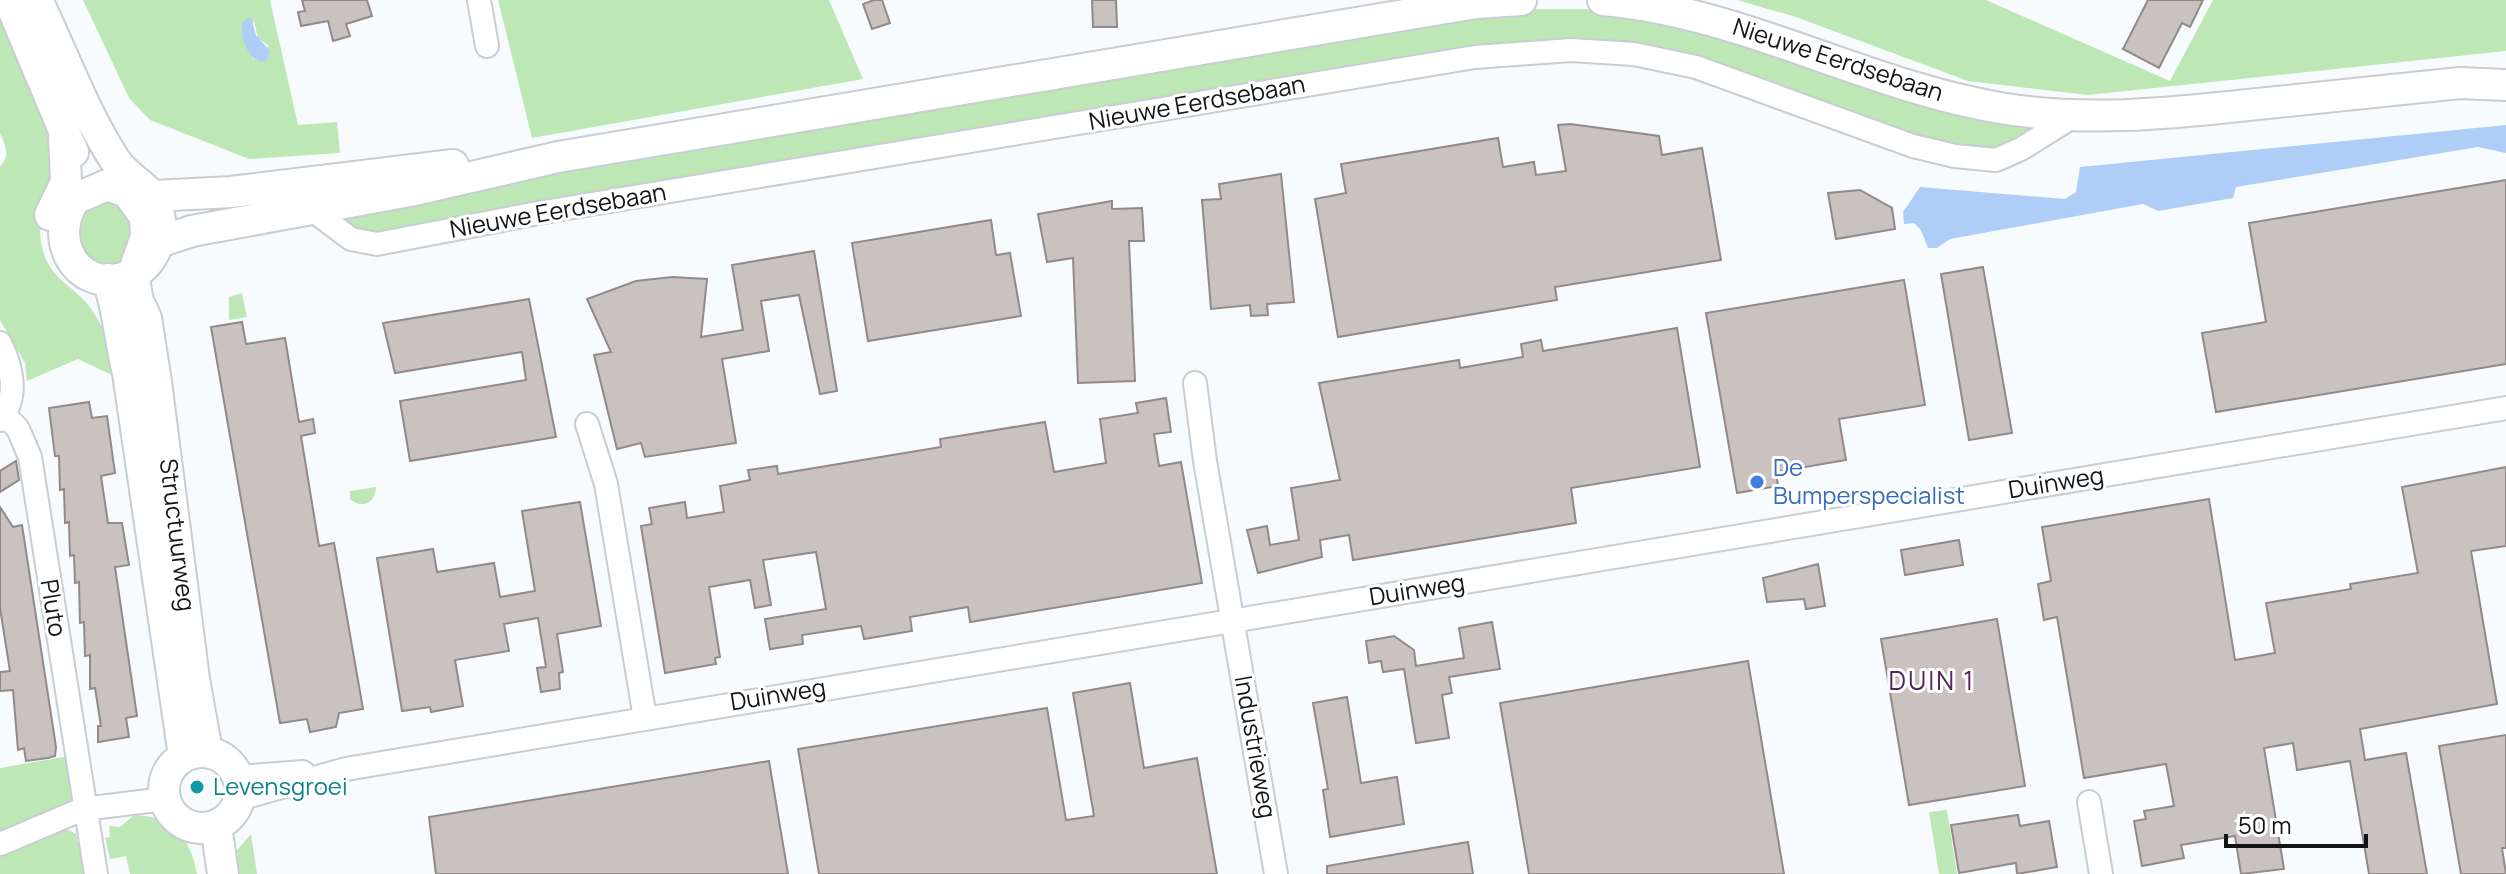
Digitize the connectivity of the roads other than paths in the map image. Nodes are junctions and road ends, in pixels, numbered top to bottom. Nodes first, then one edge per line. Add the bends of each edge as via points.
1 (9, 0) edge
2 (37, 0) edge
3 (479, 0) edge
4 (1521, 0) edge
5 (1603, 0) edge
6 (487, 46) dead end
7 (2506, 70) edge
8 (2460, 83) junction
9 (2506, 85) edge
10 (2074, 116) junction
11 (64, 137) junction
12 (558, 157) junction
13 (122, 181) junction
14 (84, 192) junction
15 (151, 204) junction
16 (311, 209) junction
17 (137, 265) junction
18 (118, 335) junction
19 (0, 343) edge
20 (1195, 383) dead end
21 (2506, 408) edge
22 (2, 417) edge
23 (587, 424) dead end
24 (1233, 621) junction
25 (645, 718) junction
26 (196, 754) junction
27 (238, 788) junction
28 (165, 799) junction
29 (2089, 802) dead end
30 (83, 809) junction
31 (207, 826) junction
32 (0, 844) edge
33 (96, 874) edge
34 (206, 874) edge
35 (223, 874) edge
36 (1276, 874) edge
37 (2101, 874) edge

1 - 11 main road, Structuurweg
2 - 13 main road via 91,116 96,149
3 - 6 street
4 - 12 main road, Nieuwe Eerdsebaan via 1476,3
5 - 10 main road, Nieuwe Eerdsebaan via 1693,13 1950,98
7 - 8 main road, Nieuwe Eerdsebaan
8 - 9 main road, Nieuwe Eerdsebaan
8 - 10 main road, Nieuwe Eerdsebaan via 2154,114
10 - 16 street, Nieuwe Eerdsebaan via 1996,160 1955,156 1913,146 1696,67 1634,54 1571,50 1460,59 377,244 351,239
11 - 14 main road, Structuurweg
11 - 18 main road, Structuurweg via 66,182 49,216 48,240 58,265 98,302
12 - 15 main road, Nieuwe Eerdsebaan via 392,171 231,192 197,203
12 - 16 main road, Nieuwe Eerdsebaan
13 - 14 main road
13 - 15 main road via 127,192
14 - 17 main road via 64,219 63,240 70,259 86,274
15 - 17 main road
15 - 17 main road
16 - 17 main road, Nieuwe Eerdsebaan via 192,231
17 - 18 main road, Structuurweg via 118,308
17 - 26 main road, Structuurweg
18 - 26 main road, Structuurweg via 128,373 156,580
19 - 22 street via 12,369 11,397
20 - 24 street, Industrieweg
21 - 24 street, Duinweg
22 - 30 street, Pluto via 18,429 30,457
23 - 25 street via 606,484
24 - 25 street, Duinweg
24 - 36 street, Industrieweg
25 - 27 street, Duinweg
26 - 27 main road via 226,760
26 - 28 main road via 167,774
27 - 31 main road via 234,810
28 - 30 street
28 - 31 main road via 183,823
29 - 37 street
30 - 32 street
30 - 33 street, Pluto
31 - 34 main road
31 - 35 main road

